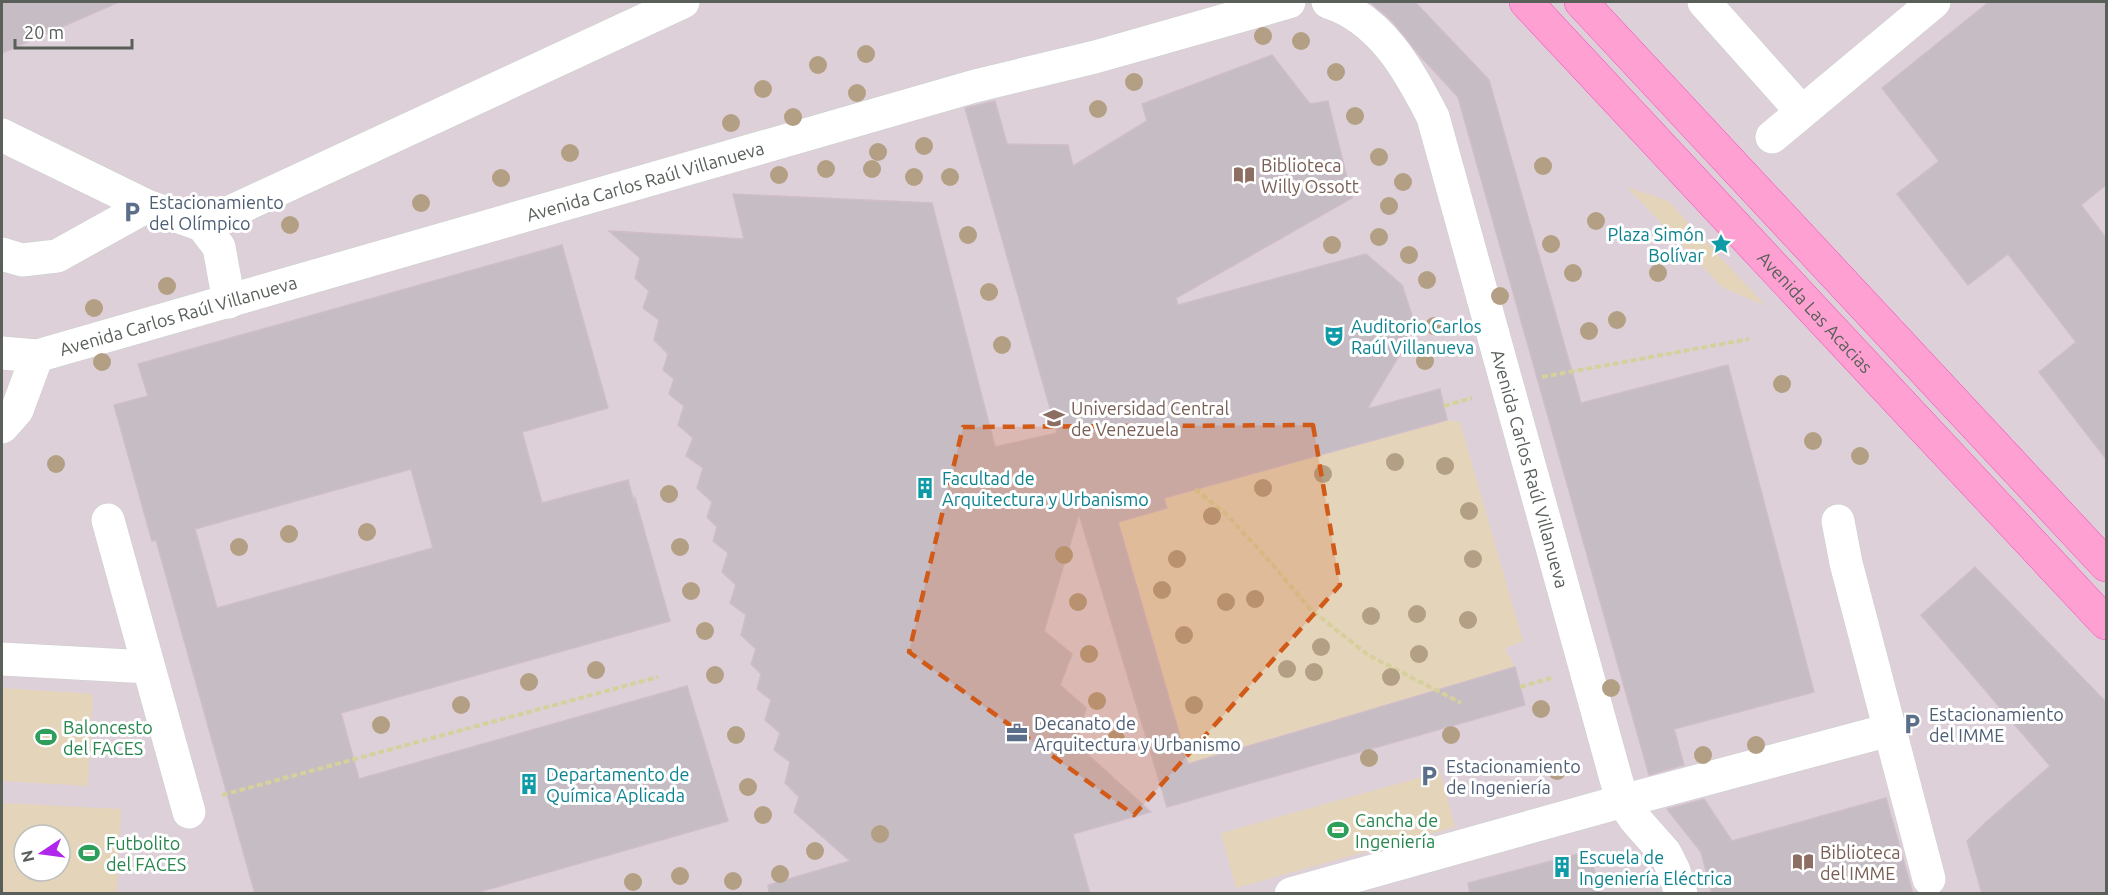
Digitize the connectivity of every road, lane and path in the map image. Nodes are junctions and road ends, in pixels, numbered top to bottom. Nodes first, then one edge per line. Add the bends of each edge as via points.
1 (683, 2) edge
2 (1289, 2) edge
3 (1328, 2) edge
4 (1526, 2) edge
5 (1581, 2) edge
6 (1704, 2) edge
7 (1934, 2) edge
8 (1802, 112) junction
9 (2, 135) edge
10 (1772, 136) dead end
11 (147, 206) junction
12 (202, 225) junction
13 (2, 254) edge
14 (229, 302) junction
15 (1749, 339) dead end
16 (2, 353) edge
17 (37, 356) junction
18 (1509, 387) junction
19 (1444, 406) dead end
20 (2, 427) edge
21 (1195, 489) dead end
22 (108, 520) dead end
23 (1838, 520) dead end
24 (2106, 565) edge
25 (2106, 623) edge
26 (2, 659) edge
27 (148, 667) junction
28 (658, 676) dead end
29 (1461, 704) dead end
30 (1889, 730) junction
31 (1623, 801) junction
32 (187, 808) joint
33 (1929, 879) dead end
34 (1291, 894) edge
35 (1681, 894) edge

1 - 12 lane
2 - 14 lane, Avenida Carlos Raúl Villanueva via 975,86
3 - 18 lane, Avenida Carlos Raúl Villanueva via 1359,15 1385,40 1412,76 1433,117
4 - 25 main road, Avenida Las Acacias
5 - 24 main road
6 - 8 lane
7 - 8 lane
8 - 10 lane
9 - 11 lane
11 - 12 lane
11 - 13 lane via 57,256 22,260
12 - 14 lane via 219,247
14 - 17 lane, Avenida Carlos Raúl Villanueva
15 - 18 path via 1553,373
16 - 17 lane, Avenida Carlos Raúl Villanueva
17 - 20 lane via 17,410
18 - 19 path
18 - 31 lane, Avenida Carlos Raúl Villanueva
21 - 29 path via 1226,514 1326,622 1368,655
22 - 27 lane
23 - 30 lane
26 - 27 lane
27 - 32 lane
28 - 32 path
30 - 31 lane
30 - 33 lane
31 - 34 lane
31 - 35 lane, Avenida Carlos Raúl Villanueva via 1665,853

